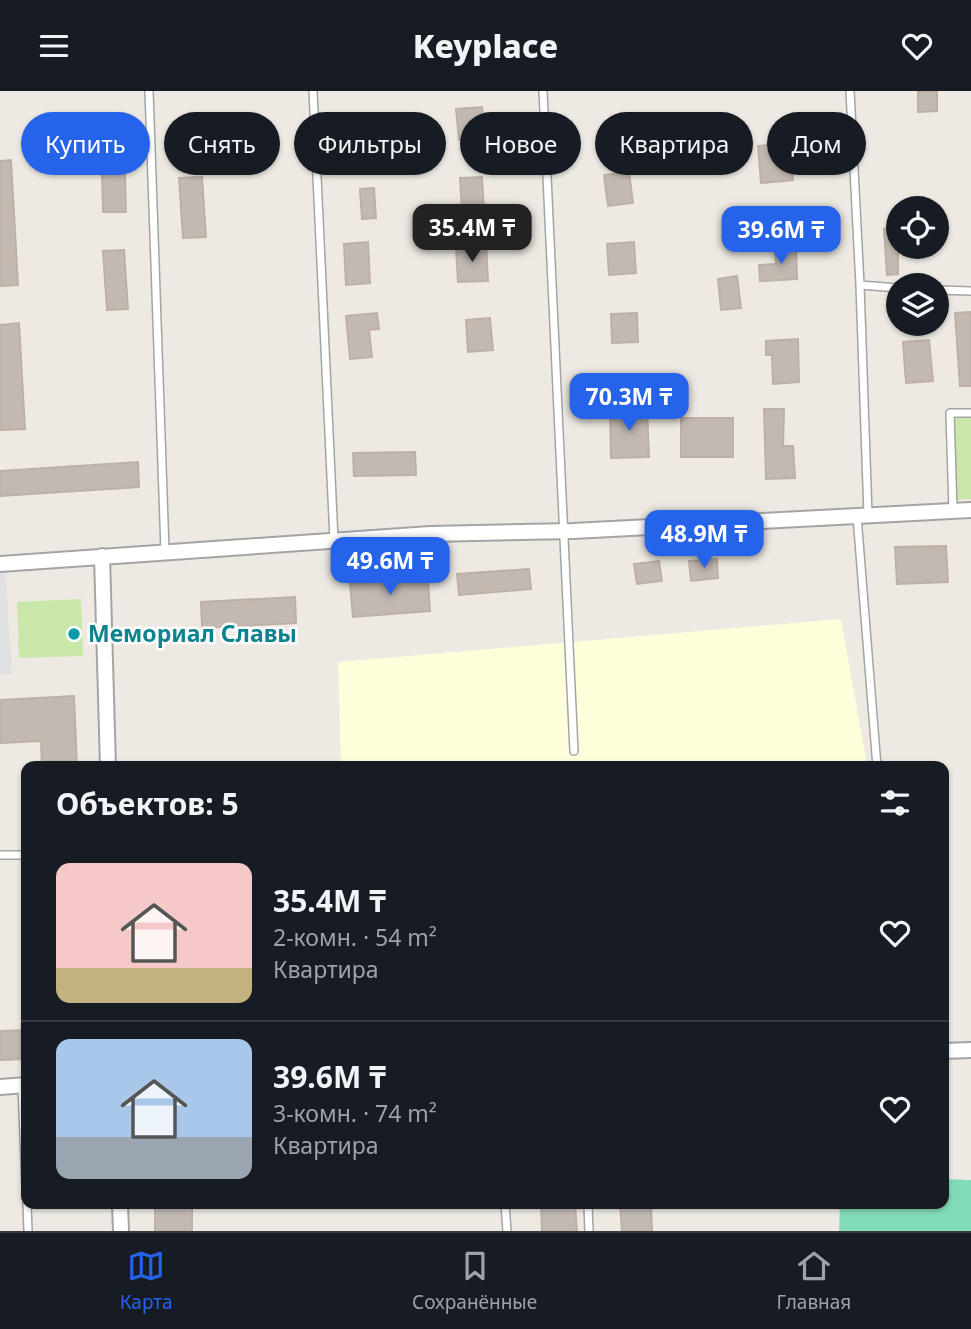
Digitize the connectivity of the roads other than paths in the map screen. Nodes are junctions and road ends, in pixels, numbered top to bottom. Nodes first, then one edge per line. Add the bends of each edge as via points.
1 (149, 91) edge
2 (313, 91) edge
3 (543, 91) edge
4 (850, 91) edge
5 (860, 285) junction
6 (886, 287) edge
7 (949, 290) edge
8 (971, 291) edge
9 (971, 413) edge
10 (971, 510) edge
11 (953, 511) junction
12 (862, 516) junction
13 (565, 531) junction
14 (334, 540) junction
15 (165, 551) junction
16 (102, 556) junction
17 (0, 564) edge
18 (573, 751) dead end
19 (108, 761) edge
20 (877, 761) edge
21 (0, 855) edge
22 (21, 855) edge
23 (971, 1050) edge
24 (949, 1051) edge
25 (21, 1086) edge
26 (0, 1087) edge
27 (27, 1209) edge
28 (121, 1209) edge
29 (505, 1209) edge
30 (588, 1209) edge
31 (28, 1231) edge
32 (121, 1231) edge
33 (507, 1231) edge
34 (589, 1231) edge

1 - 15 lane
2 - 14 lane
3 - 13 lane
4 - 5 lane
5 - 6 lane
5 - 12 lane
7 - 8 lane
9 - 11 lane via 950,413
10 - 11 street
11 - 12 street
12 - 13 street
12 - 20 lane
13 - 14 street
13 - 18 lane
14 - 15 street
15 - 16 street
16 - 17 street
16 - 19 street
21 - 22 lane
23 - 24 street
25 - 26 street
27 - 31 lane
28 - 32 street
29 - 33 lane
30 - 34 lane

